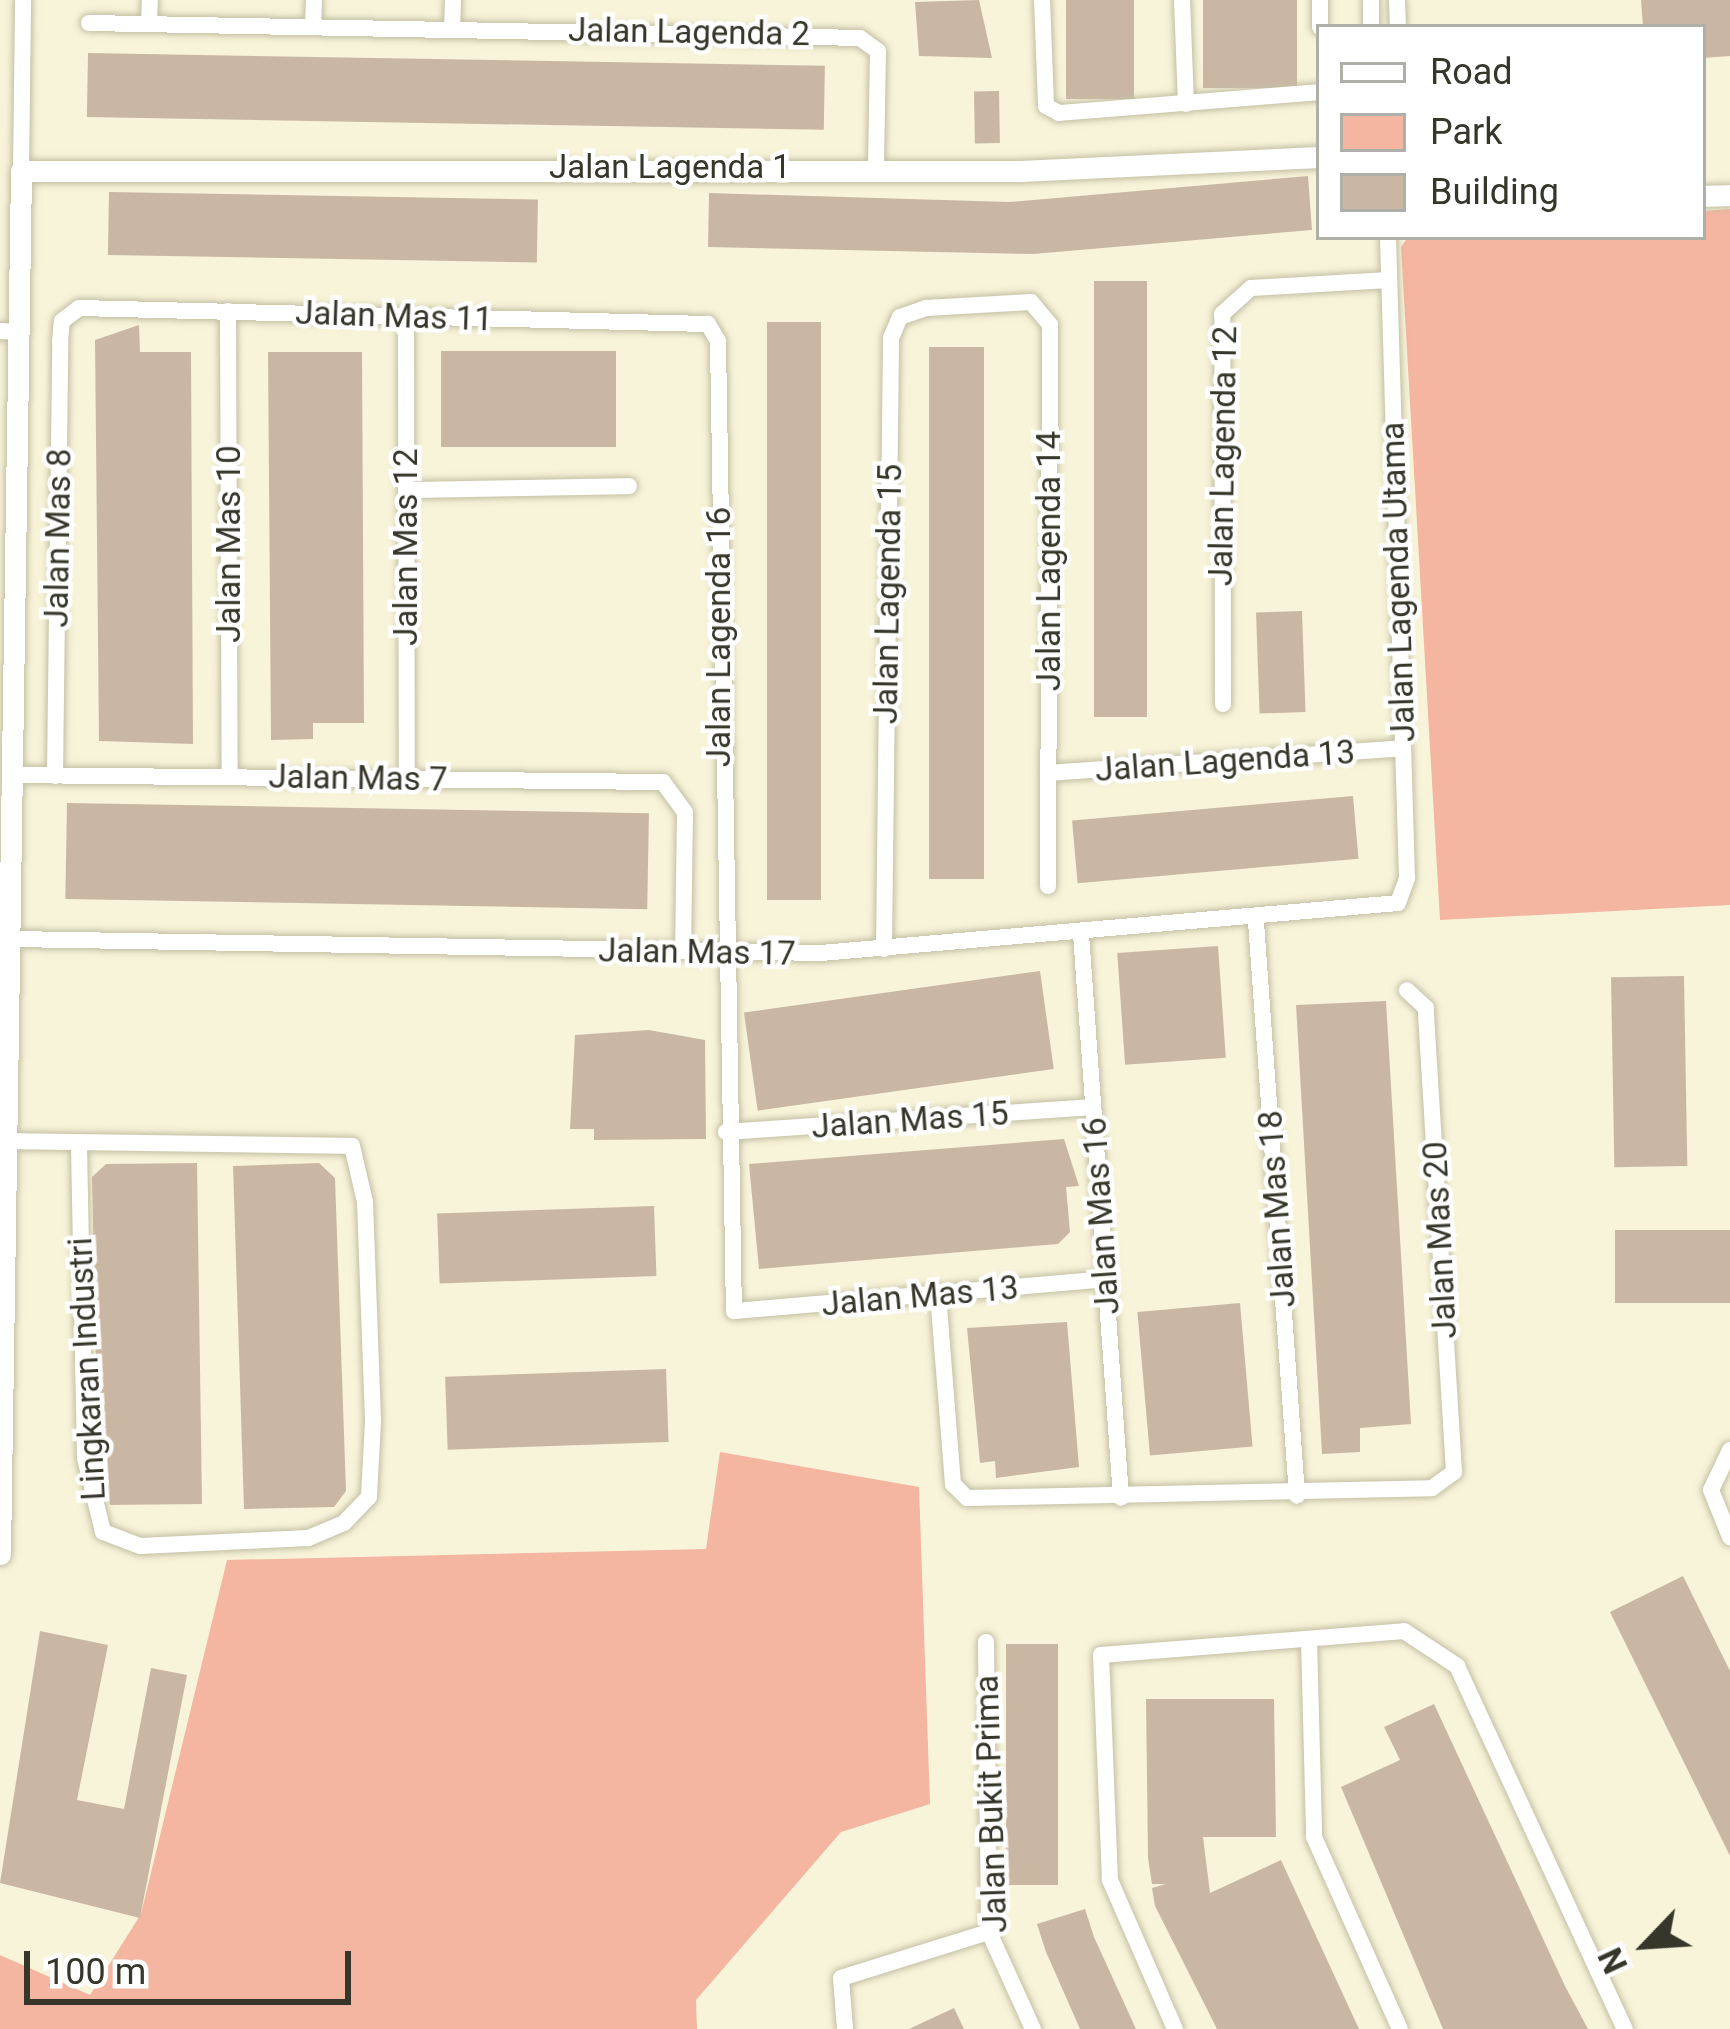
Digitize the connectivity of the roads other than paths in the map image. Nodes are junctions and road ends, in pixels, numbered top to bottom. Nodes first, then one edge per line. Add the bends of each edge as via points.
1 (23, 0) edge
2 (150, 0) edge
3 (314, 0) edge
4 (453, 0) edge
5 (1042, 0) edge
6 (1182, 0) edge
7 (88, 23) dead end
8 (149, 24) junction
9 (313, 26) junction
10 (452, 28) junction
11 (1316, 92) edge
12 (1186, 104) junction
13 (1316, 157) edge
14 (876, 169) junction
15 (21, 170) junction
16 (1388, 240) edge
17 (10, 280) edge
18 (1389, 280) junction
19 (975, 305) joint
20 (79, 308) joint
21 (228, 311) junction
22 (406, 317) junction
23 (708, 324) joint
24 (10, 331) edge
25 (629, 486) dead end
26 (406, 490) junction
27 (1223, 704) dead end
28 (1402, 748) junction
29 (1048, 772) junction
30 (15, 775) junction
31 (55, 776) junction
32 (230, 777) junction
33 (407, 777) junction
34 (1048, 886) dead end
35 (1379, 913) joint
36 (1256, 922) junction
37 (1081, 934) junction
38 (884, 949) junction
39 (683, 950) junction
40 (720, 953) junction
41 (9, 954) edge
42 (1407, 991) dead end
43 (1093, 1107) junction
44 (726, 1132) junction
45 (10, 1142) junction
46 (79, 1143) junction
47 (1106, 1279) junction
48 (938, 1294) junction
49 (734, 1311) joint
50 (4, 1373) edge
51 (1730, 1450) edge
52 (1298, 1496) junction
53 (1121, 1498) junction
54 (1730, 1537) edge
55 (0, 1554) edge
56 (1309, 1640) junction
57 (986, 1642) dead end
58 (988, 1932) junction
59 (844, 2029) edge
60 (1033, 2029) edge
61 (1175, 2029) edge
62 (1400, 2029) edge
63 (1625, 2029) edge

1 - 15 street
2 - 8 street
3 - 9 street
4 - 10 street
5 - 12 street via 1046,106
6 - 12 street
7 - 8 street, Jalan Lagenda 2
8 - 9 street, Jalan Lagenda 2
9 - 10 street, Jalan Lagenda 2
10 - 14 street, Jalan Lagenda 2 via 860,38 878,51
11 - 12 street
13 - 14 street, Jalan Lagenda 1
14 - 15 street, Jalan Lagenda 1
15 - 17 street
16 - 18 street, Jalan Lagenda Utama
17 - 24 street
18 - 27 street, Jalan Lagenda 12 via 1251,288 1222,314
18 - 28 street, Jalan Lagenda Utama
19 - 29 street, Jalan Lagenda 14 via 1031,302 1050,325
19 - 38 street, Jalan Lagenda 15 via 899,317 891,338
20 - 21 street, Jalan Mas 11
20 - 31 street, Jalan Mas 8 via 62,321 60,342
21 - 22 street, Jalan Mas 11
21 - 32 street, Jalan Mas 10
22 - 23 street, Jalan Mas 11
22 - 26 street, Jalan Mas 12
23 - 40 street, Jalan Lagenda 16 via 718,340
24 - 30 street
25 - 26 street
26 - 33 street, Jalan Mas 12
28 - 29 street, Jalan Lagenda 13
28 - 35 street, Jalan Lagenda Utama via 1407,878 1398,903
29 - 34 street, Jalan Lagenda 14
30 - 31 street, Jalan Mas 7
30 - 41 street
31 - 32 street, Jalan Mas 7
32 - 33 street, Jalan Mas 7
33 - 39 street, Jalan Mas 7 via 663,782 685,812
35 - 36 street, Jalan Mas 17
36 - 37 street, Jalan Mas 17
36 - 52 street, Jalan Mas 18
37 - 38 street, Jalan Mas 17
37 - 43 street, Jalan Mas 16
38 - 40 street, Jalan Mas 17
39 - 40 street, Jalan Mas 17
39 - 41 street, Jalan Mas 17
40 - 44 street, Jalan Lagenda 16
41 - 45 street
42 - 52 street, Jalan Mas 20 via 1426,1008 1454,1472 1432,1489
43 - 44 street, Jalan Mas 15
43 - 47 street, Jalan Mas 16
44 - 49 street, Jalan Lagenda 16
45 - 46 street
45 - 50 street
46 - 46 street, Lingkaran Industri via 91,1510 103,1532 140,1546 308,1538 369,1497 365,1202 352,1146
47 - 48 street, Jalan Mas 13
47 - 53 street, Jalan Mas 16
48 - 49 street, Jalan Mas 13
48 - 53 street via 953,1484 968,1498
50 - 55 street
51 - 54 street via 1711,1490
52 - 53 street
56 - 61 street via 1101,1655 1110,1880
56 - 62 street via 1314,1837
56 - 63 street via 1414,1632 1457,1666
57 - 58 street, Jalan Bukit Prima
58 - 59 street via 841,1978
58 - 60 street, Jalan Bukit Prima

